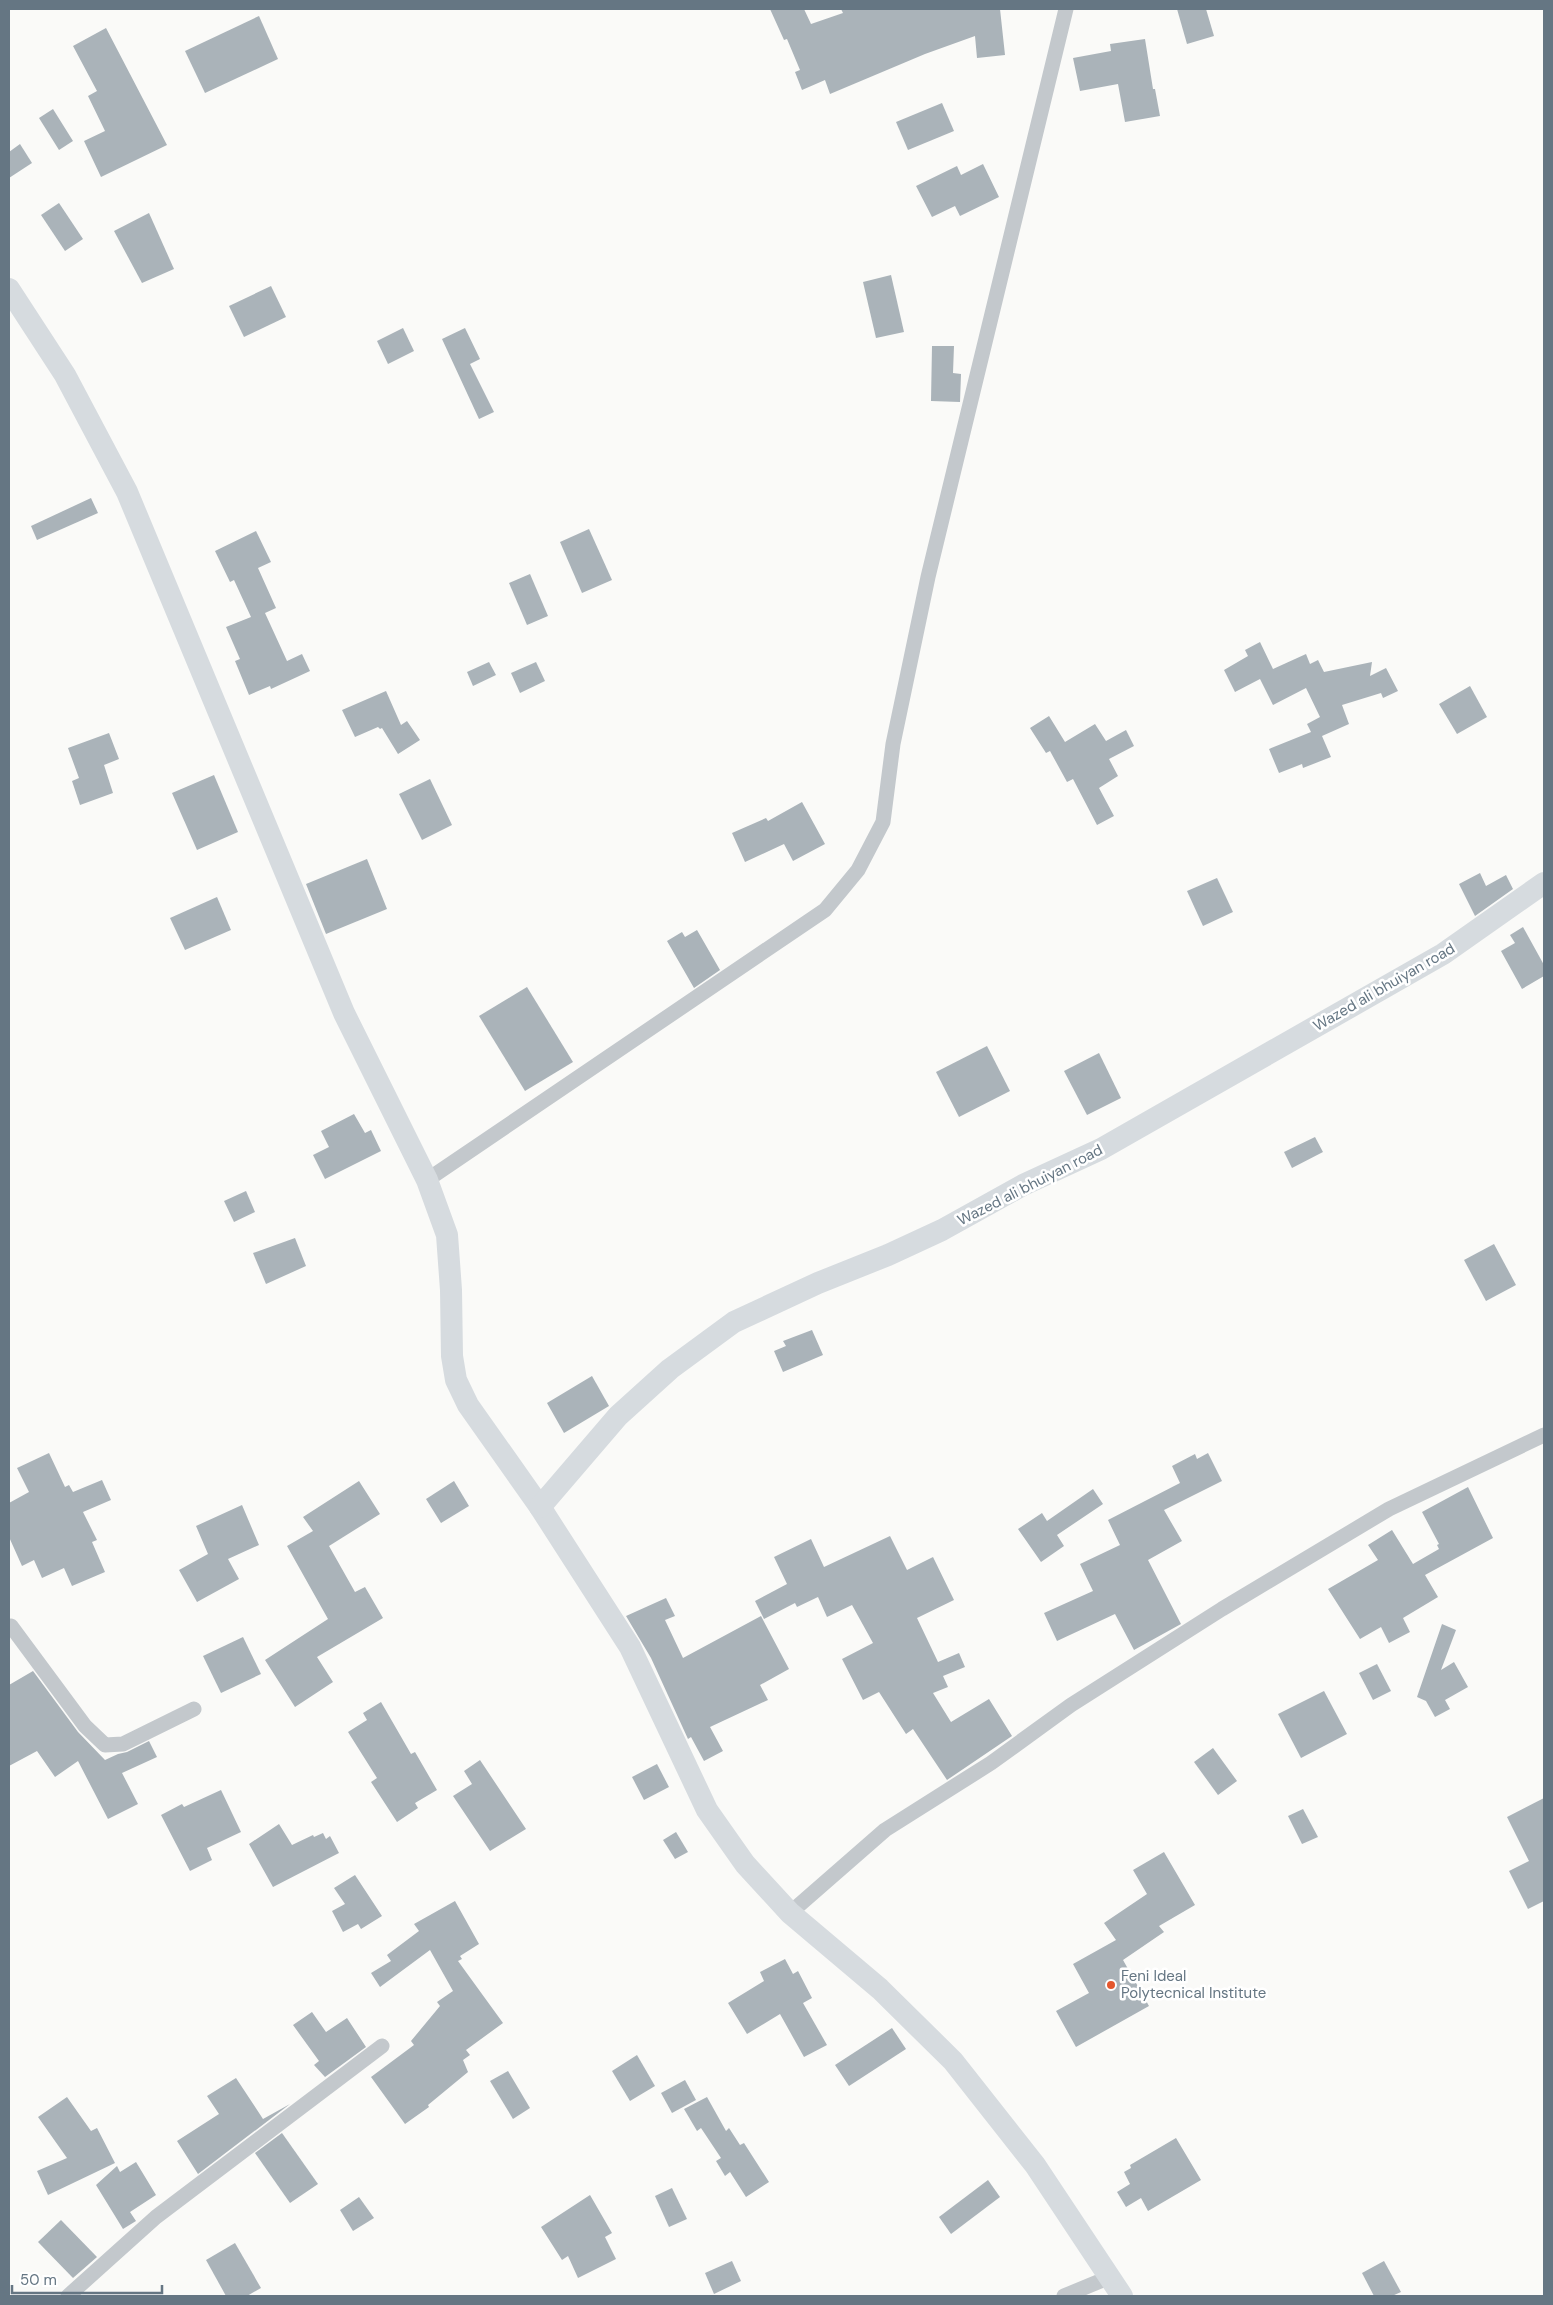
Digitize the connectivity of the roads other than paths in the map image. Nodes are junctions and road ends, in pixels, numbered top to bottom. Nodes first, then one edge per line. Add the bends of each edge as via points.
1 (1066, 9) edge
2 (9, 289) edge
3 (1544, 884) edge
4 (427, 1180) junction
5 (1544, 1435) edge
6 (540, 1507) junction
7 (9, 1627) edge
8 (194, 1709) dead end
9 (790, 1913) junction
10 (382, 2046) dead end
11 (1110, 2277) junction
12 (68, 2296) edge
13 (1064, 2296) edge
14 (1122, 2296) edge

1 - 4 street via 928,577 893,744 883,822 858,870 825,910
2 - 4 main road via 65,375 127,492 344,1013
3 - 6 main road, Wazed ali bhuiyan road via 1443,954 1101,1149 1023,1185 933,1234 734,1322 670,1368 618,1416
4 - 6 main road via 447,1234 452,1356 456,1380 468,1405
5 - 9 street via 1389,1509 1222,1609 1071,1705 991,1763 885,1830
6 - 9 main road via 630,1647 708,1810 746,1864
7 - 8 street via 85,1726 105,1745 123,1744
9 - 11 main road via 880,1989 953,2061 1035,2165
10 - 12 street via 156,2218
11 - 13 street
11 - 14 main road

